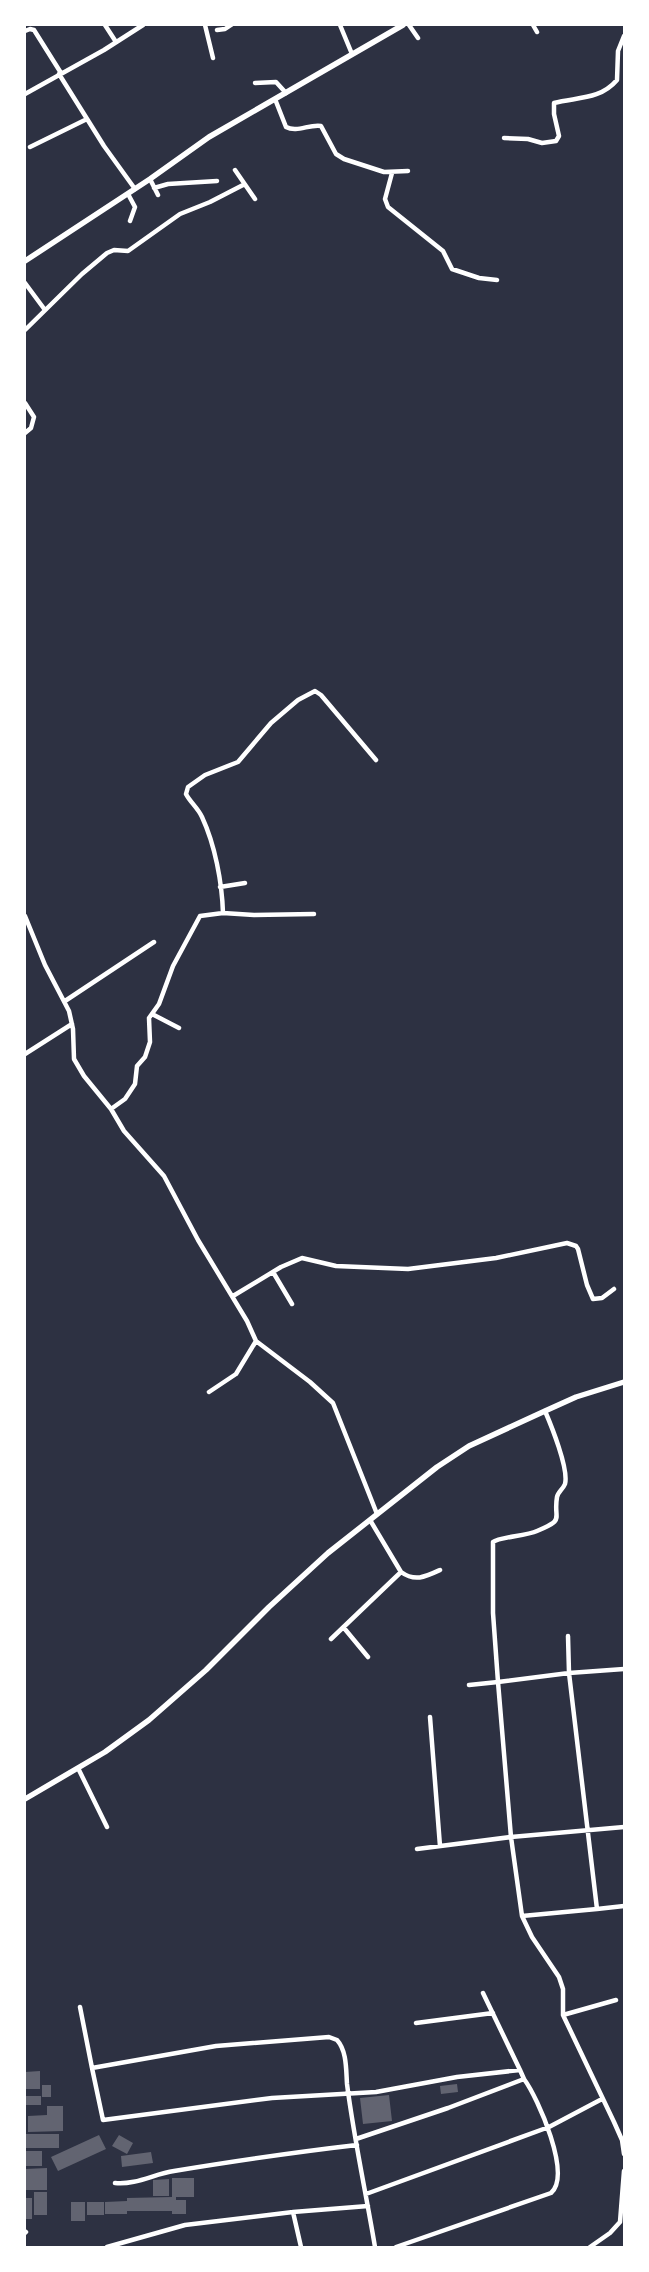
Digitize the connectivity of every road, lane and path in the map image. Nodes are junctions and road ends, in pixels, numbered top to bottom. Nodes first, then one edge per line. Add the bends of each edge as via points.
1 (105, 25) edge
2 (143, 25) edge
3 (205, 25) edge
4 (231, 25) edge
5 (340, 25) edge
6 (403, 25) edge
7 (409, 25) edge
8 (534, 25) edge
9 (392, 28) edge
10 (217, 30) dead end
11 (25, 31) edge
12 (537, 32) dead end
13 (624, 36) edge
14 (418, 38) dead end
15 (116, 42) junction
16 (352, 54) junction
17 (213, 58) dead end
18 (60, 74) junction
19 (255, 83) dead end
20 (286, 93) junction
21 (25, 94) edge
22 (275, 99) junction
23 (87, 119) junction
24 (504, 138) dead end
25 (30, 147) dead end
26 (234, 170) dead end
27 (408, 172) dead end
28 (392, 173) junction
29 (150, 180) junction
30 (218, 181) dead end
31 (243, 184) junction
32 (154, 188) junction
33 (136, 189) junction
34 (128, 194) junction
35 (158, 195) dead end
36 (255, 199) dead end
37 (130, 222) dead end
38 (25, 261) edge
39 (497, 280) dead end
40 (25, 283) edge
41 (45, 310) junction
42 (25, 330) edge
43 (25, 403) edge
44 (25, 433) edge
45 (376, 760) dead end
46 (245, 883) dead end
47 (220, 887) junction
48 (223, 913) junction
49 (314, 914) dead end
50 (25, 916) edge
51 (154, 942) dead end
52 (65, 1001) junction
53 (152, 1014) junction
54 (72, 1024) junction
55 (179, 1028) dead end
56 (25, 1054) edge
57 (111, 1109) junction
58 (273, 1272) junction
59 (614, 1289) dead end
60 (233, 1296) junction
61 (292, 1304) dead end
62 (256, 1341) junction
63 (624, 1382) edge
64 (209, 1392) dead end
65 (545, 1411) junction
66 (377, 1514) junction
67 (370, 1520) junction
68 (440, 1570) dead end
69 (401, 1572) junction
70 (344, 1628) junction
71 (568, 1636) dead end
72 (331, 1639) dead end
73 (368, 1657) dead end
74 (624, 1669) edge
75 (569, 1673) junction
76 (498, 1682) junction
77 (469, 1685) dead end
78 (430, 1717) dead end
79 (78, 1768) junction
80 (25, 1799) edge
81 (107, 1827) dead end
82 (624, 1827) edge
83 (586, 1830) junction
84 (511, 1837) junction
85 (440, 1846) junction
86 (417, 1849) dead end
87 (624, 1906) edge
88 (597, 1909) junction
89 (522, 1916) junction
90 (483, 1993) dead end
91 (616, 2000) dead end
92 (80, 2007) dead end
93 (493, 2013) junction
94 (563, 2015) junction
95 (416, 2022) dead end
96 (92, 2068) junction
97 (520, 2070) junction
98 (524, 2079) junction
99 (349, 2095) junction
100 (602, 2099) junction
101 (549, 2127) junction
102 (356, 2139) junction
103 (357, 2145) junction
104 (624, 2154) edge
105 (624, 2171) edge
106 (114, 2183) dead end
107 (366, 2194) junction
108 (368, 2206) junction
109 (293, 2212) junction
110 (622, 2222) edge
111 (127, 2244) edge
112 (107, 2247) edge
113 (301, 2247) edge
114 (375, 2247) edge
115 (396, 2247) edge
116 (590, 2247) edge

1 - 15 street
2 - 15 street
3 - 17 street
4 - 10 street
5 - 16 street
6 - 9 street
7 - 14 street
8 - 12 street
9 - 16 street
11 - 18 street via 34,30
13 - 24 street via 618,51 617,80 611,87 599,95 554,103 559,136 556,141 542,143
15 - 18 street
16 - 20 street
18 - 21 street
18 - 23 street
19 - 20 street via 276,82
20 - 22 street
22 - 28 street via 286,127 321,126 336,154
22 - 29 street via 209,137
23 - 25 street
23 - 33 street
26 - 31 street
27 - 28 street
28 - 39 street via 385,199 388,207 443,251 452,269
29 - 32 street
29 - 33 street
30 - 32 street
31 - 36 street
31 - 41 street via 180,214 128,251 107,253
32 - 35 street
33 - 34 street
34 - 37 street via 135,207
34 - 38 street
40 - 41 street
41 - 42 street
43 - 44 street via 34,417 31,428
45 - 47 street via 321,694 315,691 298,700 271,723 238,762 193,782 186,794 205,825
46 - 47 street
47 - 48 street
48 - 49 street
48 - 53 street via 204,914 197,920
50 - 52 street via 45,965
51 - 52 street
52 - 54 street
53 - 55 street
53 - 57 street via 149,1018 150,1042 145,1057 137,1066 135,1084 125,1099
54 - 56 street
54 - 57 street via 74,1059
57 - 60 street via 124,1131 164,1176
58 - 59 street via 302,1258 336,1266 421,1268 496,1258 567,1243 578,1250 593,1300
58 - 60 street
58 - 61 street
60 - 62 street
62 - 64 street via 236,1374
62 - 66 street via 333,1403
63 - 65 street
65 - 66 street via 455,1455
65 - 76 street via 559,1447 565,1483 558,1496 558,1517 554,1523 536,1532 493,1542 492,1613
66 - 67 street
67 - 69 street
67 - 79 street via 309,1571 149,1720
68 - 69 street via 415,1579
69 - 70 street
70 - 72 street
70 - 73 street
71 - 75 street
74 - 75 street
75 - 76 street
75 - 83 street
76 - 77 street
76 - 84 street
78 - 85 street
79 - 80 street
79 - 81 street
82 - 83 street
83 - 84 street
83 - 88 street
84 - 85 street
84 - 89 street
85 - 86 street
87 - 88 street
88 - 89 street
89 - 94 street via 559,1977 563,1989
90 - 93 street
91 - 94 street
92 - 96 street
93 - 95 street
93 - 97 street
94 - 100 street
96 - 99 street via 103,2120 256,2100
96 - 99 street via 216,2046 329,2037 341,2044
97 - 98 street
97 - 99 street
98 - 101 street
98 - 102 street
99 - 102 street
100 - 101 street
100 - 104 street via 622,2140
101 - 107 street
101 - 115 street via 559,2175 558,2185 551,2193
102 - 103 street
103 - 106 street via 254,2158
103 - 107 street
105 - 110 street
107 - 108 street
108 - 109 street
108 - 114 street
109 - 111 street via 185,2225
109 - 113 street
110 - 116 street
111 - 112 street

